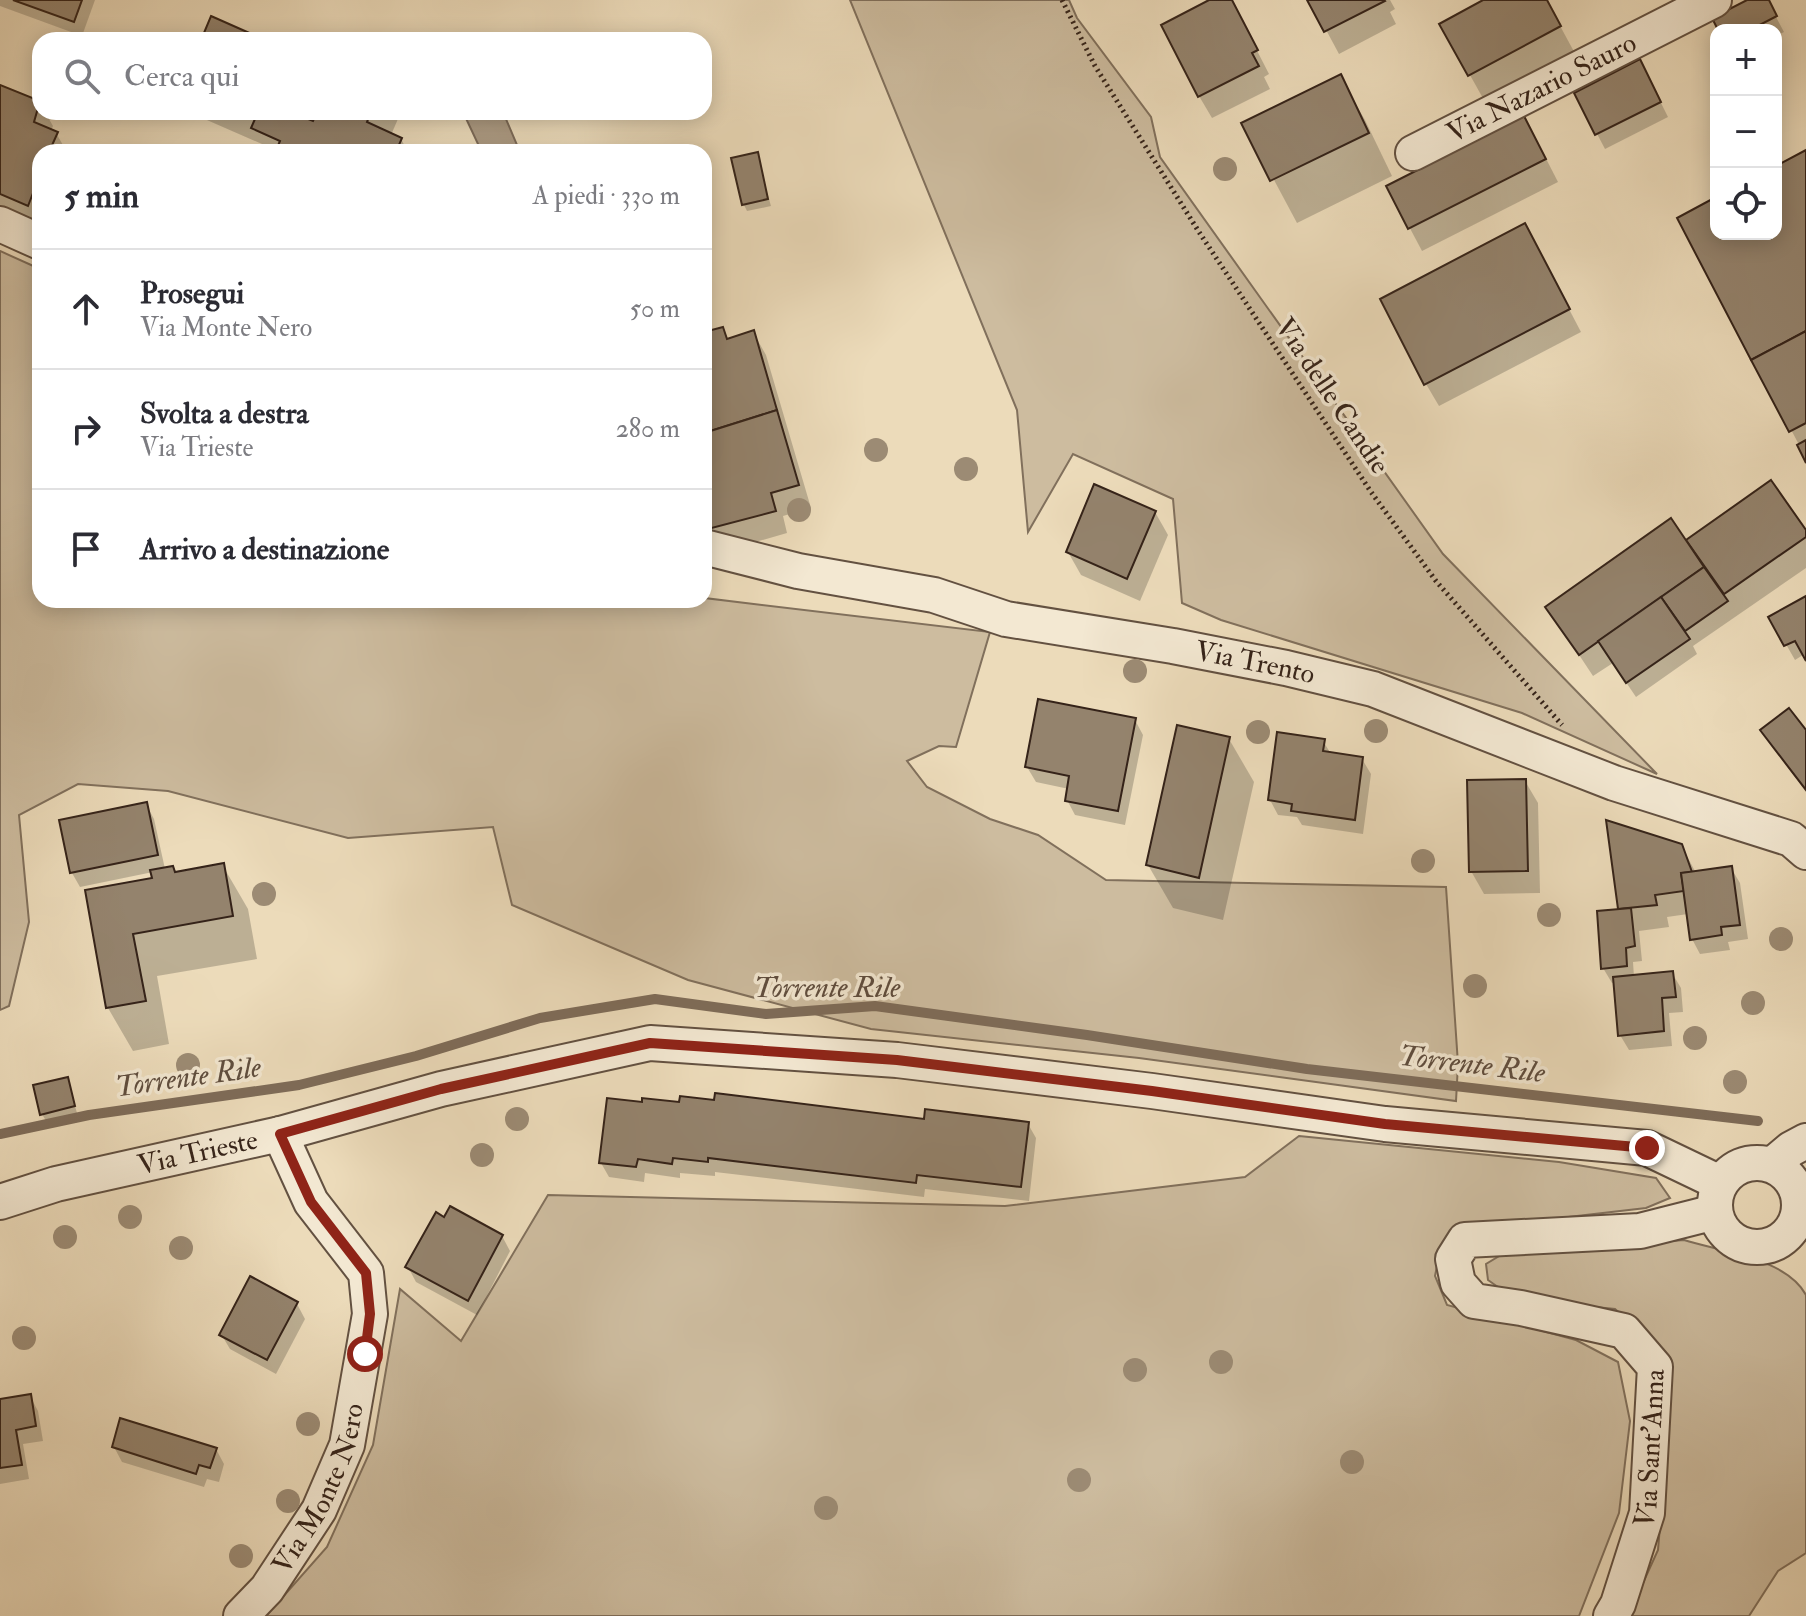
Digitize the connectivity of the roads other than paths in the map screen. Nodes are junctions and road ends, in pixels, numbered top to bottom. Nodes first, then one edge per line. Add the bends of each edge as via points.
1 (1714, 0) edge
2 (1413, 153) dead end
3 (0, 224) edge
4 (32, 238) edge
5 (712, 549) edge
6 (1801, 842) edge
7 (280, 1134) junction
8 (1806, 1141) edge
9 (1772, 1165) junction
10 (1717, 1198) junction
11 (0, 1202) edge
12 (1801, 1212) edge
13 (241, 1616) edge
14 (1611, 1616) edge

1 - 2 street, Via Nazario Sauro
3 - 4 street
5 - 6 street, Via Trento via 798,571 934,595 1006,619 1173,646 1373,689 1614,783
7 - 10 street, Via Trieste via 441,1089 650,1043 897,1060 1385,1124 1647,1148
7 - 11 street, Via Trieste via 56,1184
7 - 13 street, Via Monte Nero via 311,1202 366,1273 370,1314 342,1458 319,1510 267,1589
8 - 9 street
9 - 10 street via 1756,1162 1729,1172
9 - 12 street via 1794,1184
10 - 12 street via 1719,1226 1728,1237 1755,1248 1783,1239
10 - 14 street, Via Sant'Anna via 1640,1231 1465,1240 1453,1259 1458,1283 1474,1301 1624,1331 1655,1367 1647,1513

